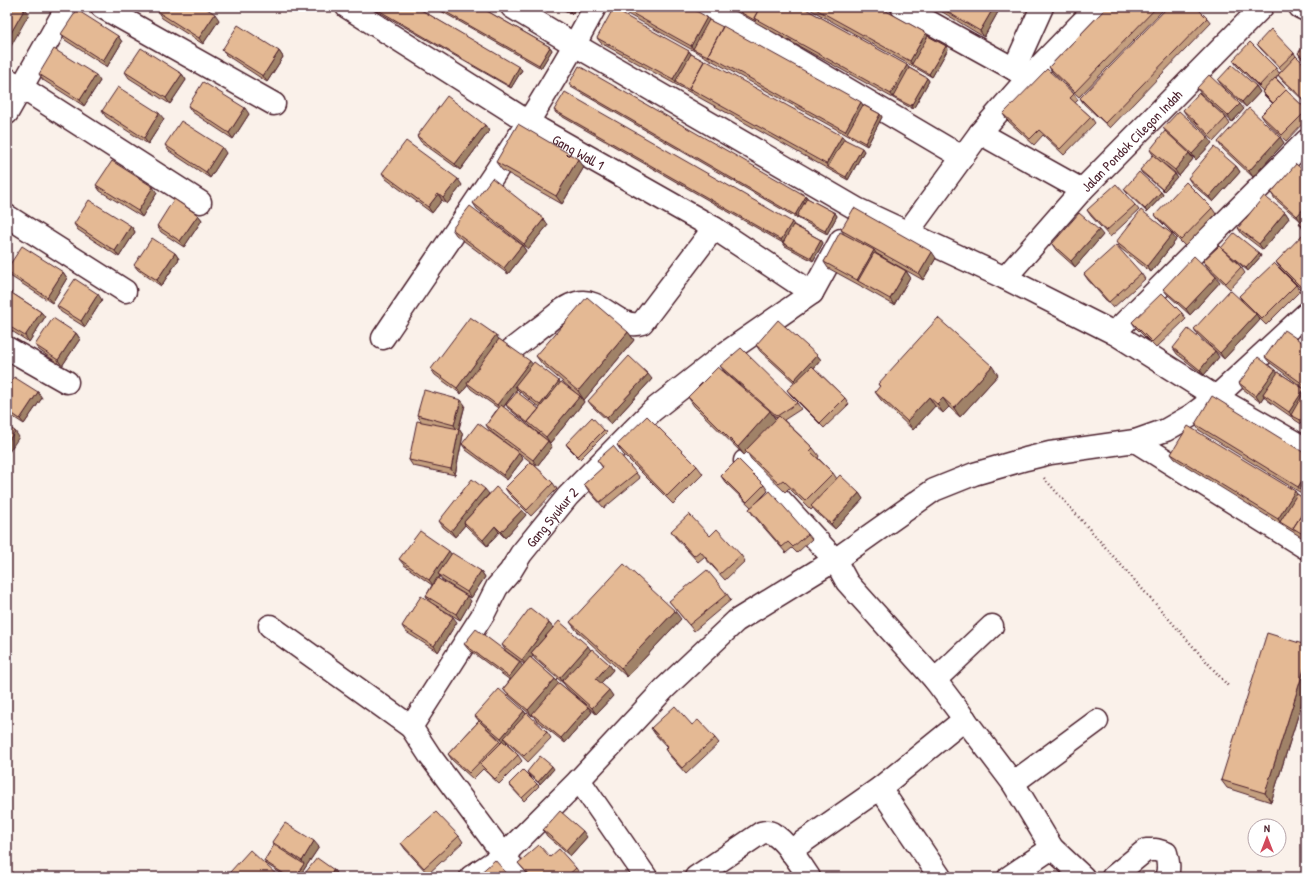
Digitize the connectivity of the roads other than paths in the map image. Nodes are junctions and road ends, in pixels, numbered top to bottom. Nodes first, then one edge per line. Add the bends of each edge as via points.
1 (67, 7) edge
2 (102, 7) edge
3 (346, 7) edge
4 (512, 7) edge
5 (595, 7) edge
6 (708, 7) edge
7 (902, 7) edge
8 (1042, 7) edge
9 (1097, 7) edge
10 (1262, 7) edge
11 (1300, 7) edge
12 (1306, 10) edge
13 (575, 45) junction
14 (1021, 73) junction
15 (14, 83) edge
16 (274, 104) dead end
17 (7, 113) edge
18 (529, 122) junction
19 (980, 133) junction
20 (1306, 141) edge
21 (962, 157) junction
22 (1082, 190) junction
23 (200, 202) dead end
24 (857, 209) junction
25 (7, 216) edge
26 (714, 228) junction
27 (907, 232) junction
28 (1005, 278) junction
29 (125, 291) dead end
30 (812, 293) junction
31 (1305, 317) edge
32 (1114, 334) junction
33 (383, 338) dead end
34 (7, 348) edge
35 (512, 350) edge
36 (67, 382) dead end
37 (1216, 397) junction
38 (1135, 441) junction
39 (1306, 449) edge
40 (746, 461) edge
41 (1306, 548) edge
42 (835, 560) junction
43 (270, 626) dead end
44 (992, 626) dead end
45 (935, 680) junction
46 (964, 719) junction
47 (1097, 721) dead end
48 (411, 726) junction
49 (579, 780) junction
50 (1013, 783) junction
51 (880, 788) junction
52 (1052, 848) junction
53 (790, 851) junction
54 (504, 855) junction
55 (643, 873) edge
56 (470, 877) edge
57 (520, 877) edge
58 (696, 877) edge
59 (809, 877) edge
60 (940, 877) edge
61 (1009, 877) edge
62 (1084, 877) edge
63 (1113, 877) edge
64 (1166, 877) edge

1 - 15 street
2 - 16 street
3 - 18 street, Gang Wall 1
4 - 13 street
5 - 13 street
6 - 21 street
7 - 14 street
8 - 14 street
9 - 14 street
10 - 22 street, Jalan Pondok Cilegon Indah
11 - 12 street
13 - 18 street
13 - 24 street
14 - 19 street
15 - 17 street
15 - 23 street
18 - 26 street, Gang Wall 1
18 - 33 street
19 - 21 street
19 - 22 street
20 - 32 street
21 - 27 street
22 - 28 street, Jalan Pondok Cilegon Indah
24 - 27 street
24 - 30 street, Gang Syukur 2
25 - 29 street
26 - 30 street, Gang Wall 1
26 - 35 street via 642,323 634,326 627,324 591,303 578,302 566,307
27 - 28 street
28 - 32 street
30 - 48 street, Gang Syukur 2 via 726,352 652,411 568,496 497,586 484,613
31 - 37 street
32 - 37 street
34 - 36 street
37 - 38 street via 1166,430
37 - 39 street
38 - 41 street
38 - 42 street via 1050,453 974,474 934,490
40 - 42 street
42 - 45 street via 847,582
42 - 49 street via 736,621 665,688
43 - 48 street
44 - 45 street
45 - 46 street
46 - 50 street
46 - 51 street
47 - 50 street
48 - 54 street via 430,756
49 - 54 street
49 - 55 street
50 - 52 street
51 - 53 street
51 - 60 street
52 - 61 street
52 - 62 street
53 - 58 street via 773,834 761,833
53 - 59 street
54 - 56 street
54 - 57 street
63 - 64 street via 1146,850 1166,853 1169,864

